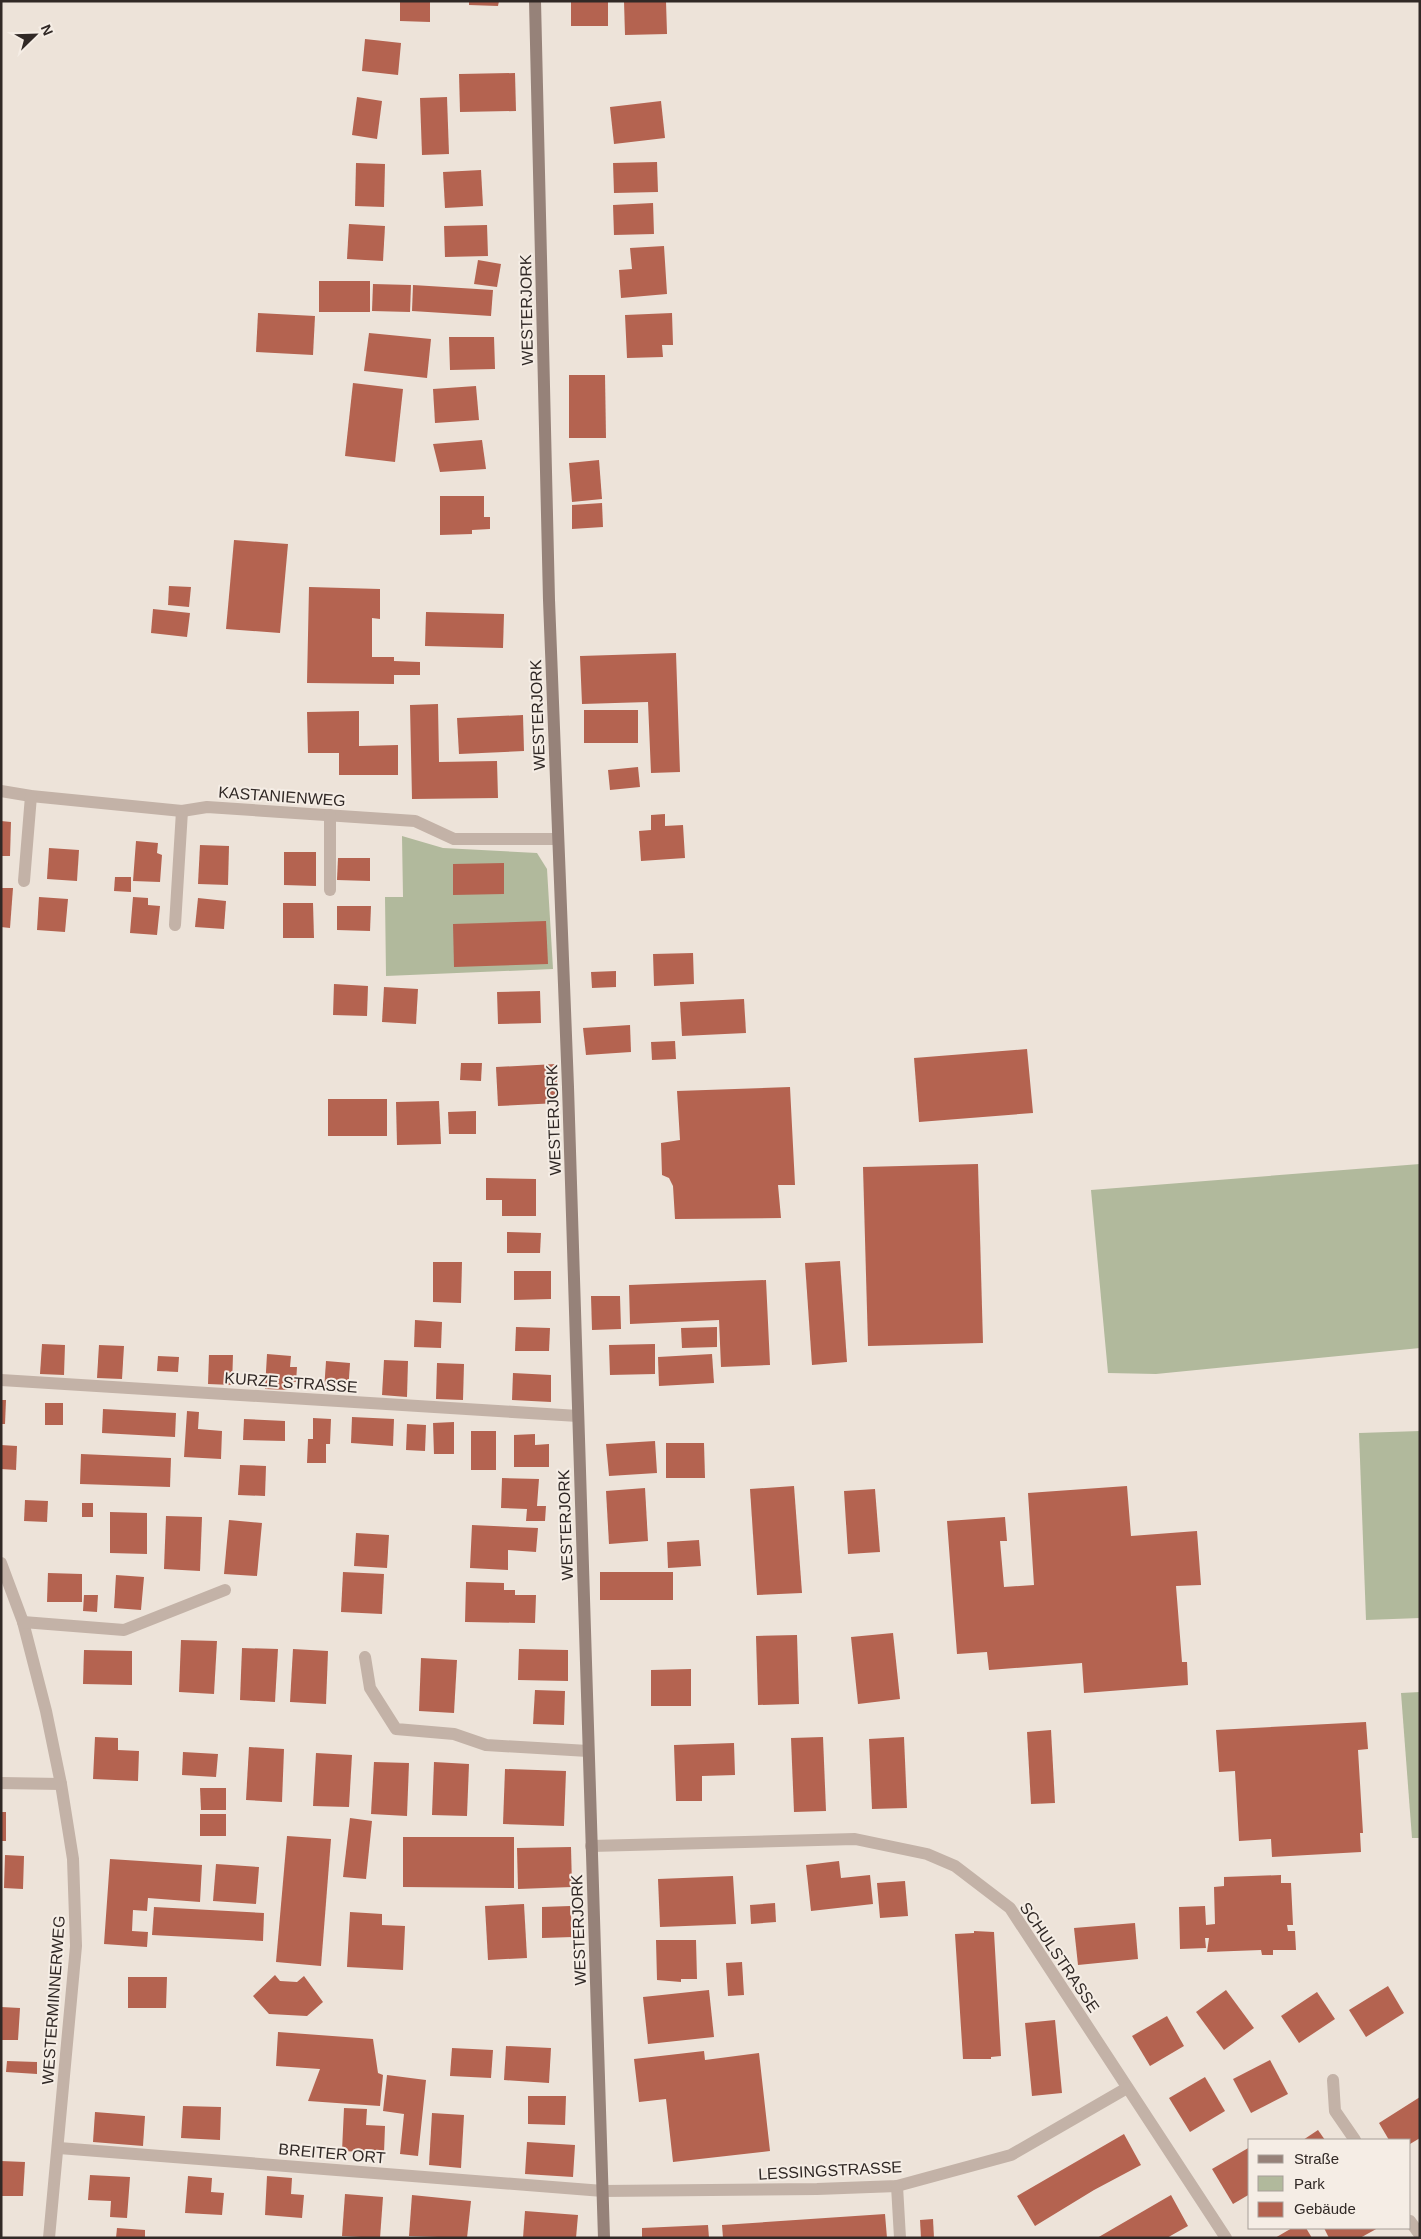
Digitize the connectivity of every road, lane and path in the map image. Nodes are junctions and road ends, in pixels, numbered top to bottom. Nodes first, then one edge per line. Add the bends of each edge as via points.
1 (535, 1) edge
2 (1, 791) edge
3 (31, 796) junction
4 (182, 811) junction
5 (330, 815) junction
6 (558, 839) junction
7 (24, 881) dead end
8 (330, 890) dead end
9 (175, 926) dead end
10 (1, 1380) edge
11 (578, 1416) junction
12 (1, 1563) edge
13 (4, 1578) edge
14 (225, 1590) dead end
15 (23, 1622) junction
16 (365, 1657) dead end
17 (588, 1751) junction
18 (1, 1783) edge
19 (61, 1784) junction
20 (591, 1846) junction
21 (1333, 2080) dead end
22 (1127, 2088) junction
23 (1354, 2139) edge
24 (59, 2148) junction
25 (897, 2186) junction
26 (603, 2191) junction
27 (1411, 2222) edge
28 (1420, 2235) edge
29 (49, 2238) edge
30 (604, 2238) edge
31 (900, 2238) edge
32 (1226, 2238) edge

1 - 6 main road, WESTERJORK
2 - 3 street, KASTANIENWEG
3 - 4 street, KASTANIENWEG
3 - 7 street
4 - 5 street, KASTANIENWEG via 207,807
4 - 9 street
5 - 6 street, KASTANIENWEG via 415,821 454,839
5 - 8 street
6 - 11 main road, WESTERJORK
10 - 11 street, KURZE STRASSE
11 - 17 main road, WESTERJORK
12 - 13 street, WESTERMINNERWEG
13 - 15 street, WESTERMINNERWEG
14 - 15 street via 124,1630
15 - 19 street, WESTERMINNERWEG
16 - 17 street via 370,1688 396,1729 454,1734 486,1745
17 - 20 main road, WESTERJORK
18 - 19 street
19 - 24 street, WESTERMINNERWEG via 74,1859 76,1946
20 - 22 street, SCHULSTRASSE via 855,1839 927,1854 955,1866 1010,1908
20 - 26 main road, WESTERJORK
21 - 23 street via 1335,2111
22 - 25 street, LESSINGSTRASSE via 1011,2155
22 - 32 street, SCHULSTRASSE
24 - 26 street, BREITER ORT
24 - 29 street, WESTERMINNERWEG
25 - 26 street, LESSINGSTRASSE
25 - 31 street
26 - 30 main road, WESTERJORK
27 - 28 street

